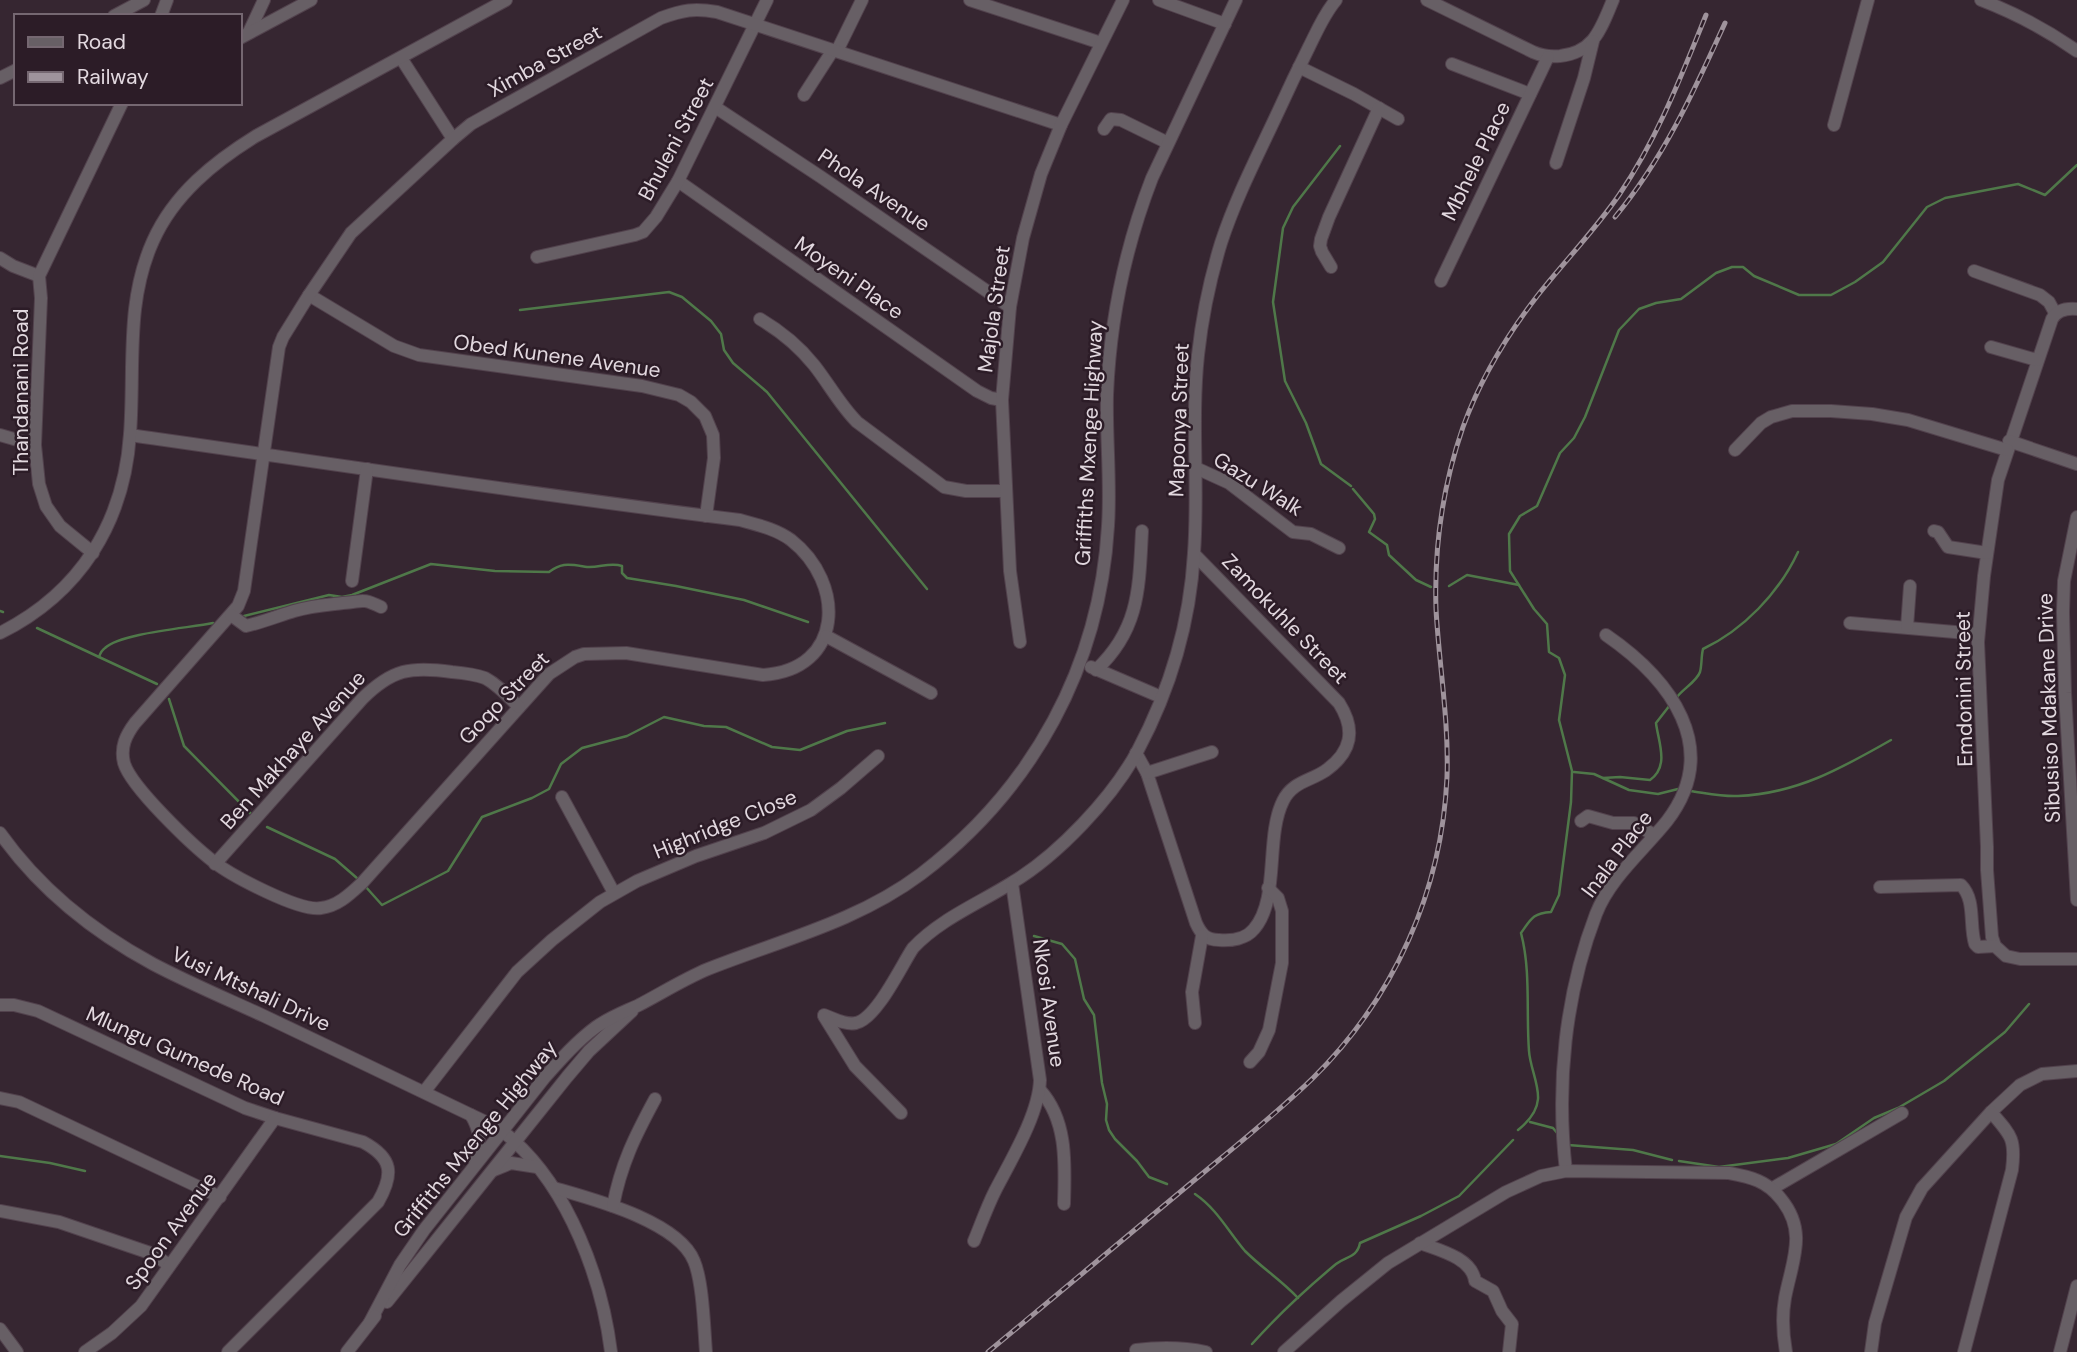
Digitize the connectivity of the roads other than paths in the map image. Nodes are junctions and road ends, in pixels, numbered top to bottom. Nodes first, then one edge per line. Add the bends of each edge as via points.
1 (144, 0) edge
2 (264, 0) edge
3 (311, 0) edge
4 (506, 0) edge
5 (767, 0) edge
6 (862, 0) edge
7 (970, 0) edge
8 (1123, 0) edge
9 (1160, 0) edge
10 (1236, 0) edge
11 (1336, 0) edge
12 (1427, 0) edge
13 (1613, 0) edge
14 (1868, 0) edge
15 (1981, 0) edge
16 (118, 14) edge
17 (1225, 24) junction
18 (755, 25) junction
19 (244, 35) edge
20 (1593, 40) junction
21 (1101, 43) junction
22 (835, 50) junction
23 (2077, 51) edge
24 (1548, 57) junction
25 (401, 58) junction
26 (1452, 64) dead end
27 (1299, 67) junction
28 (1530, 94) junction
29 (804, 96) dead end
30 (121, 105) edge
31 (715, 107) junction
32 (1379, 108) junction
33 (1398, 118) dead end
34 (1061, 125) junction
35 (1834, 125) dead end
36 (1104, 129) dead end
37 (453, 139) junction
38 (1168, 143) junction
39 (1556, 163) dead end
40 (678, 181) junction
41 (537, 257) dead end
42 (0, 258) edge
43 (1331, 267) dead end
44 (1974, 271) dead end
45 (40, 276) junction
46 (1441, 281) dead end
47 (309, 295) junction
48 (1010, 307) junction
49 (2077, 309) edge
50 (2055, 313) junction
51 (760, 319) dead end
52 (1991, 347) dead end
53 (2038, 360) junction
54 (1002, 400) junction
55 (0, 435) edge
56 (130, 435) junction
57 (35, 446) junction
58 (2008, 446) junction
59 (1735, 450) dead end
60 (264, 454) junction
61 (2077, 464) edge
62 (1196, 468) junction
63 (367, 469) junction
64 (1006, 491) junction
65 (706, 516) junction
66 (2077, 517) edge
67 (1142, 531) dead end
68 (1934, 531) dead end
69 (1339, 548) dead end
70 (93, 553) junction
71 (1987, 553) junction
72 (1194, 554) junction
73 (352, 581) dead end
74 (1910, 586) dead end
75 (380, 607) dead end
76 (231, 615) junction
77 (1850, 622) dead end
78 (1906, 627) junction
79 (0, 633) edge
80 (1978, 634) junction
81 (1606, 635) dead end
82 (826, 636) junction
83 (1020, 642) dead end
84 (1081, 663) junction
85 (1096, 670) junction
86 (932, 693) dead end
87 (1161, 697) junction
88 (519, 707) junction
89 (1212, 752) dead end
90 (1136, 753) junction
91 (878, 755) dead end
92 (1147, 773) junction
93 (562, 797) dead end
94 (1581, 821) dead end
95 (0, 833) edge
96 (1654, 835) junction
97 (215, 864) junction
98 (1012, 883) junction
99 (1880, 887) dead end
100 (1268, 888) junction
101 (614, 893) junction
102 (2077, 900) edge
103 (1202, 936) junction
104 (1995, 946) junction
105 (2077, 959) edge
106 (0, 1005) edge
107 (637, 1006) junction
108 (1195, 1023) dead end
109 (1250, 1062) dead end
110 (2077, 1071) edge
111 (1040, 1090) junction
112 (424, 1092) junction
113 (0, 1098) edge
114 (654, 1099) dead end
115 (1991, 1112) junction
116 (901, 1113) dead end
117 (1902, 1113) dead end
118 (471, 1115) junction
119 (275, 1118) junction
120 (502, 1132) junction
121 (514, 1141) junction
122 (537, 1167) junction
123 (1566, 1171) junction
124 (489, 1172) junction
125 (464, 1179) junction
126 (554, 1188) junction
127 (1773, 1188) junction
128 (220, 1197) junction
129 (1065, 1204) dead end
130 (613, 1206) junction
131 (0, 1211) edge
132 (974, 1241) dead end
133 (1420, 1243) junction
134 (169, 1265) junction
135 (2077, 1286) edge
136 (370, 1322) junction
137 (0, 1329) edge
138 (1136, 1350) dead end
139 (17, 1352) edge
140 (85, 1352) edge
141 (228, 1352) edge
142 (347, 1352) edge
143 (611, 1352) edge
144 (706, 1352) edge
145 (1206, 1352) edge
146 (1284, 1352) edge
147 (1509, 1352) edge
148 (1787, 1352) edge
149 (1871, 1352) edge
150 (1964, 1352) edge
151 (2060, 1352) edge

1 - 16 street
2 - 19 street
3 - 19 street
4 - 25 street
5 - 18 street, Bhuleni Street
6 - 22 street
7 - 21 street
8 - 21 street, Majola Street
9 - 17 street
10 - 17 street, Griffiths Mxenge Highway
11 - 27 street, Maponya Street
12 - 24 street
13 - 20 street
14 - 35 street
15 - 23 street
17 - 38 street, Griffiths Mxenge Highway
18 - 22 street, Ximba Street
18 - 31 street, Bhuleni Street
18 - 37 street, Ximba Street via 698,8 661,18 471,124
20 - 24 street via 1571,55
20 - 39 street
21 - 34 street, Majola Street
22 - 29 street
22 - 34 street, Ximba Street
24 - 28 street, Mbhele Place
25 - 37 street
25 - 56 street via 236,148 190,186 162,223 134,305
26 - 28 street
27 - 32 street
27 - 62 street, Maponya Street via 1241,189 1220,245 1198,353
28 - 46 street, Mbhele Place
30 - 45 street, Thandanani Road
31 - 40 street, Bhuleni Street
31 - 48 street, Phola Avenue
32 - 33 street
32 - 43 street via 1321,239
34 - 48 street, Majola Street via 1029,214
36 - 38 street via 1111,119 1121,120
37 - 47 street, Ximba Street via 351,233
38 - 84 street, Griffiths Mxenge Highway via 1141,207 1113,322 1107,396 1107,544 1099,598
40 - 41 street, Bhuleni Street via 643,232
40 - 54 street, Moyeni Place via 977,391
42 - 45 street
44 - 50 street via 2040,295
45 - 57 street, Thandanani Road
47 - 60 street, Ximba Street via 279,348
47 - 65 street, Obed Kunene Avenue via 406,352 679,395 705,416 713,435
48 - 54 street, Majola Street
49 - 50 street
50 - 53 street, Emdonini Street
51 - 64 street via 795,343 857,422 944,487
52 - 53 street
53 - 58 street, Emdonini Street
54 - 64 street, Majola Street
55 - 57 street
56 - 60 street
56 - 70 street via 115,507
57 - 70 street, Thandanani Road via 46,506 60,526
58 - 59 street via 1872,414 1792,411 1771,416
58 - 61 street
58 - 71 street, Emdonini Street via 1994,499
60 - 63 street
60 - 76 street, Goqo Street via 244,591
62 - 69 street, Gazu Walk via 1229,483 1293,532 1311,534
62 - 72 street, Maponya Street
63 - 65 street
63 - 73 street
64 - 83 street, Majola Street
65 - 82 street via 774,530 804,552 827,591
66 - 102 street, Sibusiso Mdakane Drive via 2064,581 2063,612
67 - 85 street via 1140,577 1131,622 1117,648
68 - 71 street via 1948,547
70 - 79 street via 47,605
71 - 80 street, Emdonini Street
72 - 87 street, Maponya Street via 1186,620
72 - 100 street, Zamokuhle Street via 1325,687 1348,720 1345,751 1324,772 1301,781 1284,799 1277,818
74 - 78 street
75 - 76 street via 367,600 331,603 246,626
76 - 97 street, Goqo Street via 139,717 122,749 133,780
77 - 78 street
78 - 80 street
80 - 104 street, Emdonini Street via 1987,870
81 - 96 street, Inala Place via 1664,688 1679,711 1690,744 1690,774 1684,790
82 - 86 street
82 - 88 street, Goqo Street via 797,666 763,675 626,653 584,654 562,663
84 - 85 street
84 - 107 street, Griffiths Mxenge Highway via 1054,722 1023,771 975,826 920,874 836,922 707,970
85 - 87 street
87 - 90 street, Maponya Street
88 - 97 street, Ben Makhaye Avenue via 494,684 473,674 418,668 393,674 373,687
88 - 97 street, Goqo Street via 362,883 337,903 302,907
89 - 92 street
90 - 92 street
90 - 98 street, Maponya Street via 1070,836
91 - 101 street, Highridge Close via 811,810
92 - 103 street
93 - 101 street
94 - 96 street via 1588,816 1634,823
95 - 112 street, Vusi Mtshali Drive via 49,889 131,951
96 - 123 street, Inala Place via 1602,902 1579,965 1566,1027 1562,1131
98 - 111 street, Nkosi Avenue
98 - 116 street, Maponya Street via 921,939 867,1018 844,1023 824,1015 855,1066
99 - 104 street via 1961,885 1967,891 1975,944
100 - 103 street, Zamokuhle Street via 1262,914 1247,935 1224,941
100 - 109 street via 1282,911 1282,963 1269,1030
101 - 112 street, Highridge Close via 517,972
103 - 108 street via 1192,992
104 - 105 street via 2006,956 2020,959
106 - 119 street, Mlungu Gumede Road via 38,1011
107 - 120 street, Griffiths Mxenge Highway via 613,1015 577,1043
107 - 121 street, Griffiths Mxenge Highway via 589,1051
110 - 115 street via 2030,1078
111 - 129 street via 1059,1123
111 - 132 street, Nkosi Avenue
112 - 118 street, Vusi Mtshali Drive
113 - 128 street via 19,1102
114 - 130 street via 620,1171
115 - 149 street via 1930,1178 1910,1207 1875,1323
115 - 150 street via 2014,1145 2012,1170
117 - 127 street
118 - 120 street, Vusi Mtshali Drive
118 - 125 street via 480,1142
119 - 128 street, Spoon Avenue
119 - 141 street, Mlungu Gumede Road via 372,1147 386,1160 389,1180 369,1212
120 - 121 street, Vusi Mtshali Drive
120 - 125 street, Griffiths Mxenge Highway
121 - 122 street, Vusi Mtshali Drive
121 - 124 street, Griffiths Mxenge Highway
122 - 124 street via 512,1163
122 - 126 street, Vusi Mtshali Drive
123 - 127 street via 1729,1173
123 - 133 street via 1541,1176 1506,1192
124 - 136 street, Griffiths Mxenge Highway
125 - 136 street, Griffiths Mxenge Highway via 400,1265
126 - 130 street
126 - 143 street, Vusi Mtshali Drive via 594,1273
127 - 148 street via 1797,1230 1785,1298
128 - 134 street, Spoon Avenue
130 - 144 street via 661,1228 688,1249 697,1268
131 - 134 street via 59,1222 153,1254
133 - 146 street via 1340,1301
133 - 147 street via 1462,1261 1474,1273 1475,1281 1493,1292 1512,1324
134 - 140 street, Spoon Avenue via 136,1312
135 - 151 street
136 - 142 street, Griffiths Mxenge Highway
137 - 139 street
138 - 145 street via 1160,1347

